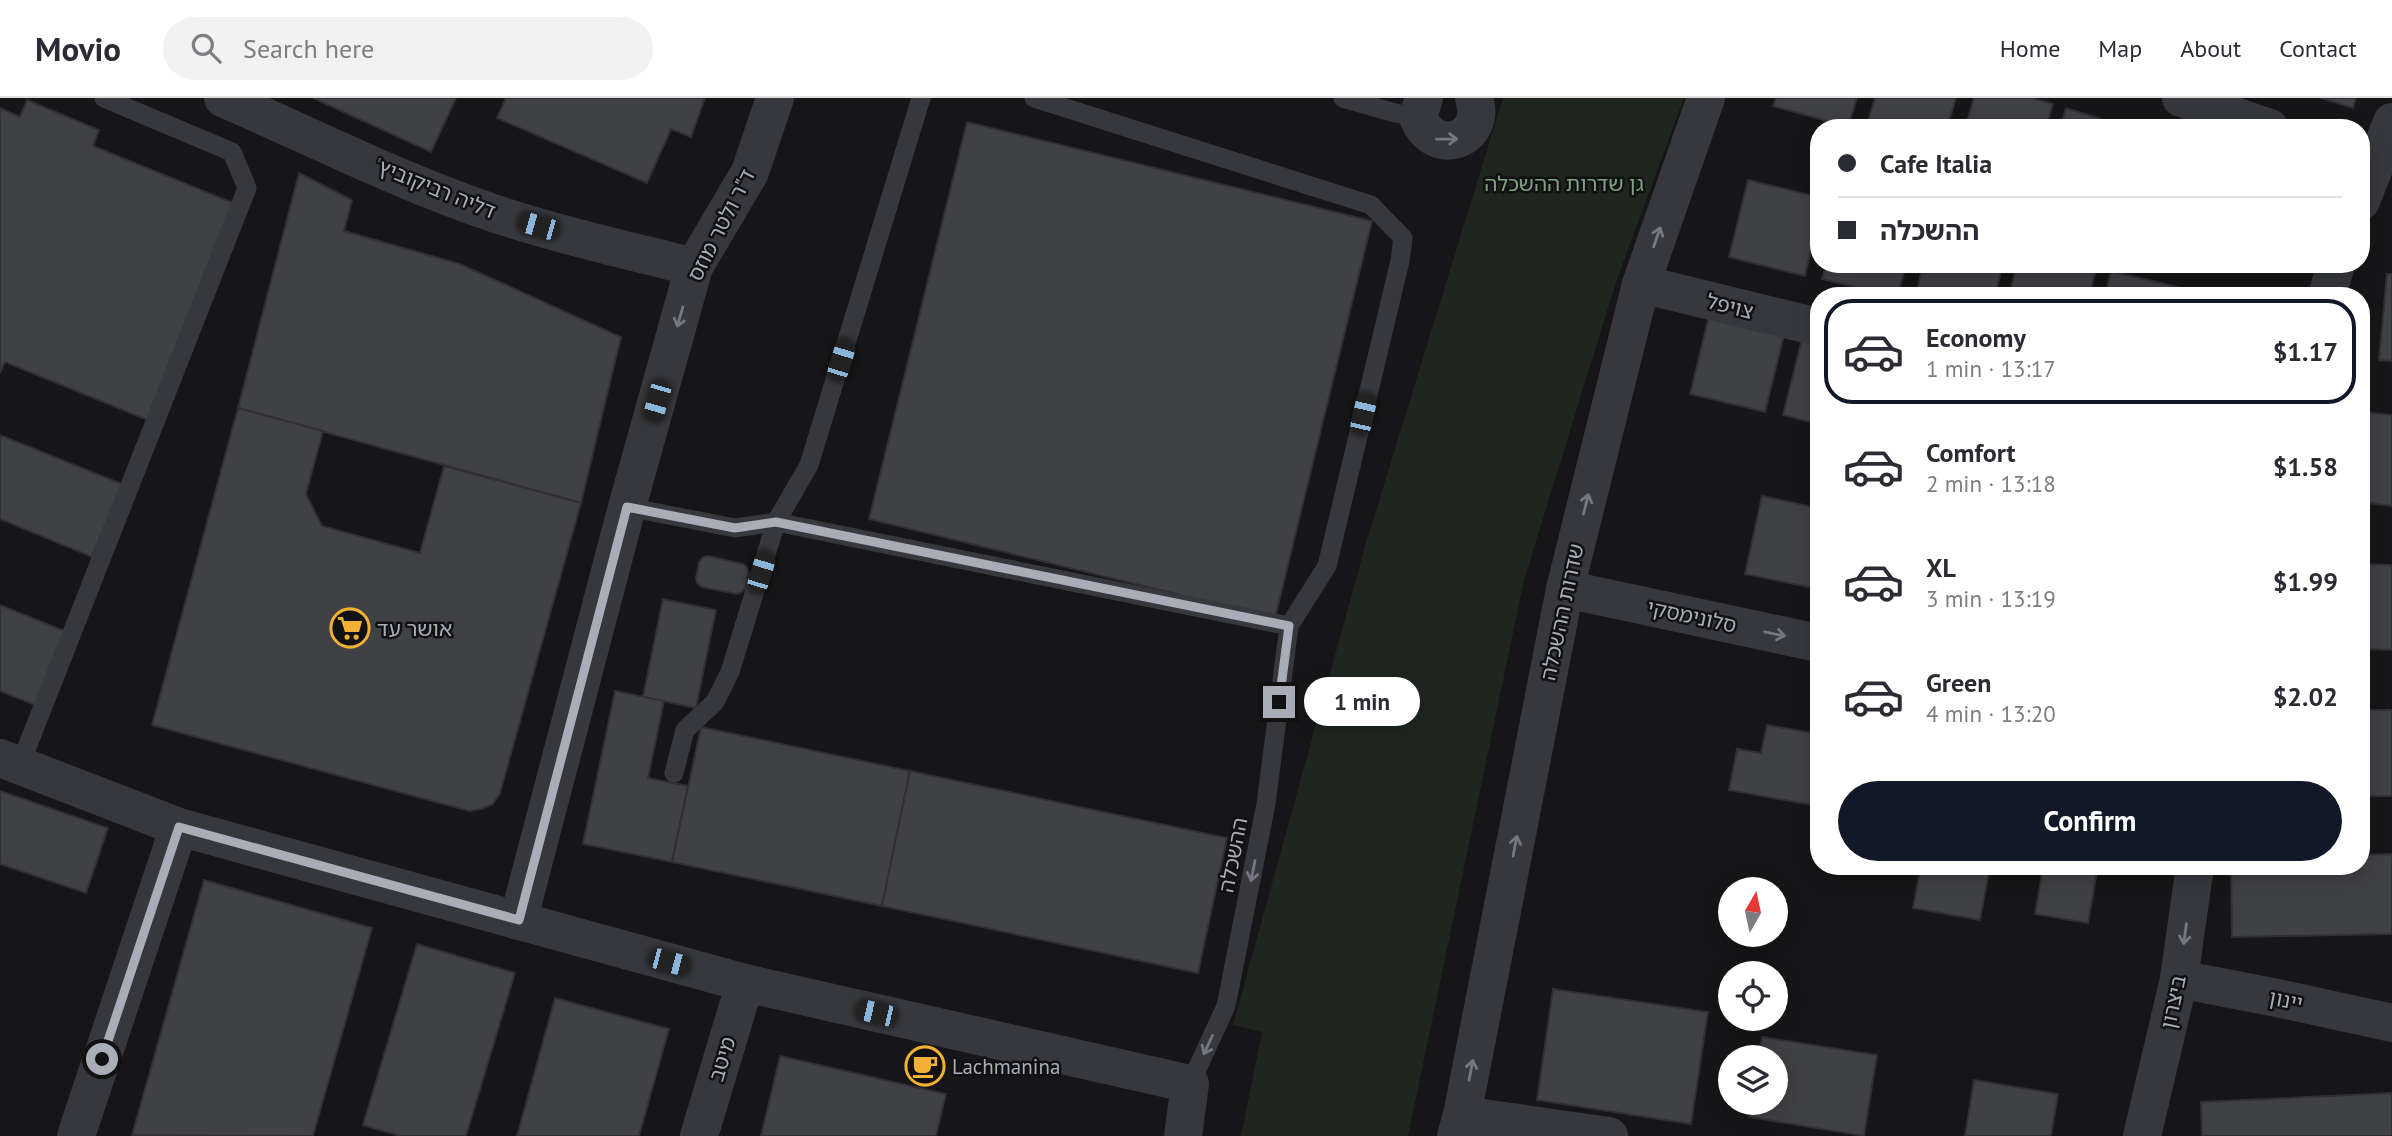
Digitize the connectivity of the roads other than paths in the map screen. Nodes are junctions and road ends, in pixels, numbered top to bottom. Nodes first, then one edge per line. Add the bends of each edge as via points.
1 (104, 98) edge
2 (223, 98) edge
3 (775, 98) edge
4 (921, 98) edge
5 (1034, 98) edge
6 (1343, 98) edge
7 (1474, 98) edge
8 (1706, 98) edge
9 (2181, 98) edge
10 (1421, 108) edge
11 (2243, 119) edge
12 (2392, 122) edge
13 (2370, 159) edge
14 (694, 267) junction
15 (1641, 284) junction
16 (1810, 325) edge
17 (627, 507) junction
18 (776, 522) junction
19 (1565, 589) junction
20 (1289, 626) junction
21 (1810, 641) edge
22 (10, 762) edge
23 (674, 773) dead end
24 (179, 827) junction
25 (2194, 875) edge
26 (519, 920) junction
27 (2179, 979) junction
28 (745, 983) junction
29 (2392, 1023) edge
30 (1190, 1084) junction
31 (1459, 1125) edge
32 (76, 1136) edge
33 (699, 1136) edge
34 (1183, 1136) edge
35 (1609, 1136) edge
36 (2142, 1136) edge

1 - 22 lane via 232,152 247,188
2 - 14 street, 'דליה רביקוביץ via 494,213
3 - 14 street, ד"ר ולטר מוזס via 750,172
4 - 18 lane via 809,465
5 - 20 lane via 1371,205 1403,238 1326,566
6 - 10 lane via 1395,113
10 -> 7 street via 1422,130 1433,139 1449,141 1472,129 1478,108
15 -> 8 street, שדרות ההשכלה
9 - 11 street
12 - 13 street
14 -> 17 street, ד"ר ולטר מוזס
15 - 16 street, צויפל
19 -> 15 street, שדרות ההשכלה
17 - 18 lane via 735,528
17 - 26 street, ד"ר ולטר מוזס
18 - 20 lane
18 - 23 lane via 730,672 715,702 685,730
19 -> 21 street, סלונימסקי
31 -> 19 street, שדרות ההשכלה
20 -> 30 lane, ההשכלה via 1266,804 1226,1006
22 - 24 street
24 - 26 street
24 - 32 street
25 -> 27 street, ביצרון
26 - 28 street
27 - 29 street, יינון
27 - 36 street, ביצרון
28 - 30 street
28 - 33 street, מיטב
30 - 34 street
31 - 35 street

